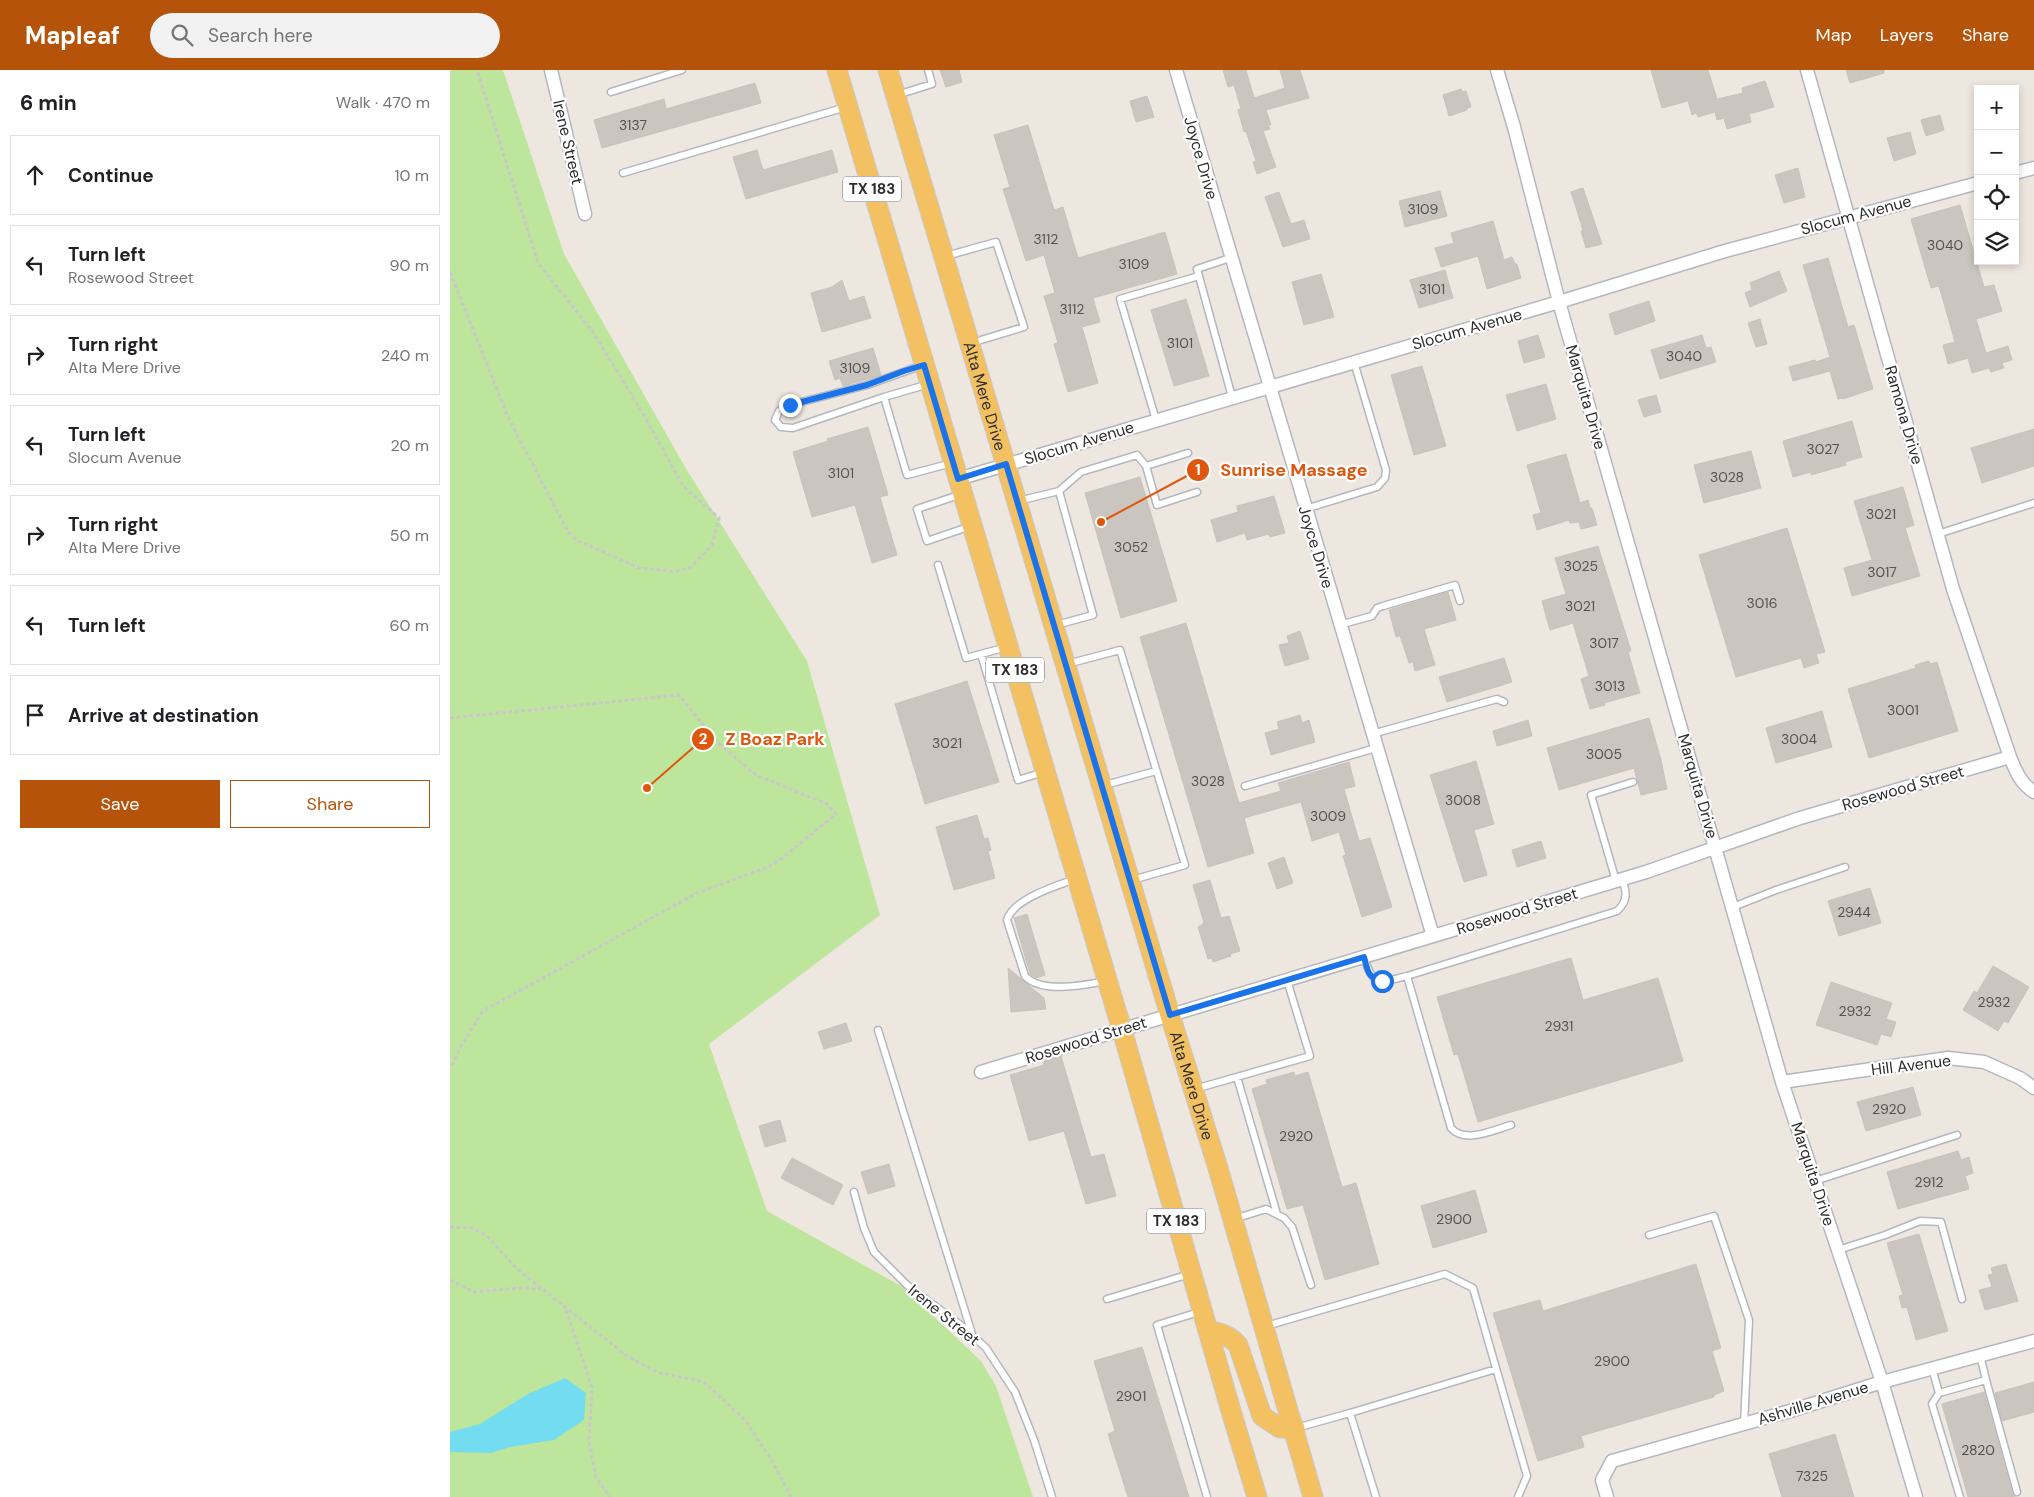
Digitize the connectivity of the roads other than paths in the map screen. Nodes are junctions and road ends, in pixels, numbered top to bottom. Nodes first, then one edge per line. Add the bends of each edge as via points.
1 (551, 70) edge
2 (682, 70) edge
3 (837, 70) edge
4 (888, 70) edge
5 (928, 70) edge
6 (1176, 70) edge
7 (1497, 70) edge
8 (1807, 70) edge
9 (611, 92) dead end
10 (896, 95) junction
11 (847, 106) junction
12 (2034, 168) edge
13 (2019, 172) edge
14 (623, 173) dead end
15 (1974, 184) edge
16 (585, 214) dead end
17 (1849, 216) junction
18 (944, 256) junction
19 (1230, 258) junction
20 (1199, 276) junction
21 (1559, 302) junction
22 (970, 343) junction
23 (1354, 362) junction
24 (924, 365) junction
25 (930, 384) junction
26 (1268, 386) junction
27 (884, 397) junction
28 (1232, 397) junction
29 (1156, 420) junction
30 (1188, 453) dead end
31 (1006, 464) junction
32 (1146, 466) junction
33 (958, 478) junction
34 (1059, 491) junction
35 (1197, 492) dead end
36 (1017, 502) junction
37 (2034, 502) edge
38 (1305, 510) junction
39 (972, 525) junction
40 (1938, 534) junction
41 (938, 565) dead end
42 (1460, 601) dead end
43 (1340, 625) junction
44 (1054, 626) junction
45 (1008, 646) junction
46 (981, 654) junction
47 (1066, 664) junction
48 (1504, 702) dead end
49 (1372, 734) junction
50 (1376, 748) junction
51 (2010, 757) junction
52 (1156, 771) junction
53 (1045, 772) junction
54 (1633, 782) dead end
55 (1102, 786) junction
56 (1245, 786) dead end
57 (2034, 792) edge
58 (1716, 848) junction
59 (1845, 867) dead end
60 (1077, 878) junction
61 (1130, 880) junction
62 (1619, 880) junction
63 (1733, 908) junction
64 (1432, 936) junction
65 (1364, 957) junction
66 (1407, 976) junction
67 (1107, 980) junction
68 (1287, 980) junction
69 (1170, 1015) junction
70 (878, 1030) dead end
71 (1122, 1030) junction
72 (981, 1072) dead end
73 (1237, 1077) junction
74 (1782, 1082) junction
75 (2034, 1088) edge
76 (1193, 1090) junction
77 (1511, 1125) dead end
78 (1957, 1135) dead end
79 (1815, 1181) junction
80 (854, 1192) dead end
81 (1278, 1214) junction
82 (1232, 1219) junction
83 (1649, 1235) dead end
84 (1838, 1250) junction
85 (1191, 1273) junction
86 (1311, 1285) dead end
87 (1962, 1298) dead end
88 (1107, 1299) dead end
89 (1202, 1311) junction
90 (1264, 1327) junction
91 (1208, 1331) junction
92 (973, 1336) junction
93 (2034, 1341) edge
94 (1980, 1355) junction
95 (1932, 1368) junction
96 (1496, 1369) junction
97 (1986, 1380) junction
98 (1882, 1382) junction
99 (1939, 1393) junction
100 (1350, 1413) junction
101 (1744, 1424) junction
102 (1295, 1428) junction
103 (2017, 1492) dead end
104 (1052, 1497) edge
105 (1207, 1497) edge
106 (1258, 1497) edge
107 (1314, 1497) edge
108 (1376, 1497) edge
109 (1518, 1497) edge
110 (1607, 1497) edge
111 (1916, 1497) edge
112 (1960, 1497) edge

1 - 16 street, Irene Street
2 - 9 lane
3 - 11 main road, TX 183
4 - 10 main road, Alta Mere Drive / TX 183
5 - 10 lane via 932,84
6 - 19 street, Joyce Drive
7 - 21 street, Marquita Drive
8 - 17 street, Ramona Drive
10 - 18 main road, Alta Mere Drive / TX 183
11 - 14 lane
11 - 24 main road, TX 183
12 - 13 street
15 - 17 street, Slocum Avenue
17 - 21 street, Slocum Avenue
17 - 40 street, Ramona Drive
18 - 22 main road, Alta Mere Drive / TX 183
18 - 22 lane via 996,242 1024,328
19 - 20 lane via 1197,269
19 - 26 street, Joyce Drive
20 - 28 lane
20 - 29 lane via 1120,299
21 - 23 street, Slocum Avenue
21 - 58 street, Marquita Drive
22 - 31 main road, Alta Mere Drive / TX 183
23 - 26 street, Slocum Avenue
23 - 38 lane via 1386,470 1385,478 1377,487
24 - 25 main road, TX 183
24 - 27 lane via 867,385 790,405 778,411 775,420 781,427 793,428
25 - 27 lane
25 - 33 main road, TX 183
26 - 28 street, Slocum Avenue
26 - 38 street, Joyce Drive
27 - 33 lane via 907,475
28 - 29 street, Slocum Avenue
29 - 31 street, Slocum Avenue
30 - 32 lane
31 - 33 street, Slocum Avenue
31 - 36 main road, Alta Mere Drive / TX 183
32 - 34 lane via 1137,455 1081,472
32 - 35 lane via 1156,504
33 - 39 main road, TX 183
33 - 39 lane via 917,509 924,533 927,541
34 - 36 lane
34 - 44 lane via 1093,615
36 - 44 main road, Alta Mere Drive / TX 183
37 - 40 lane
38 - 43 street, Joyce Drive
39 - 45 main road, TX 183
40 - 51 street, Ramona Drive via 1953,589
41 - 46 lane via 966,658
42 - 43 lane via 1455,585 1382,606 1372,616
43 - 49 street, Joyce Drive
44 - 47 main road, Alta Mere Drive / TX 183
45 - 46 lane
45 - 53 main road, TX 183
46 - 53 lane via 1018,780
47 - 52 lane via 1120,650
47 - 55 main road, Alta Mere Drive / TX 183
48 - 49 lane via 1497,699
49 - 50 street, Joyce Drive
50 - 56 lane
50 - 64 street, Joyce Drive
51 - 57 street via 2018,776
51 - 58 street, Rosewood Street via 1800,818
52 - 55 lane
52 - 61 lane via 1185,865
53 - 60 main road, TX 183
54 - 62 lane via 1591,795
55 - 61 main road, Alta Mere Drive / TX 183
58 - 62 street, Rosewood Street
58 - 63 street, Marquita Drive
59 - 63 lane
60 - 67 main road, TX 183
60 - 67 lane via 1034,895 1009,913 1007,920 1025,976 1030,981 1057,987
61 - 69 main road, Alta Mere Drive / TX 183
62 - 64 street, Rosewood Street
62 - 66 lane via 1626,890 1626,898 1617,911
63 - 74 street, Marquita Drive
64 - 65 street, Rosewood Street
65 - 66 lane via 1369,975 1374,979 1382,981
65 - 68 street, Rosewood Street
66 - 77 lane via 1452,1128 1463,1136
67 - 71 main road, TX 183
68 - 69 street, Rosewood Street
68 - 73 lane via 1310,1056
69 - 71 street, Rosewood Street
69 - 76 main road, Alta Mere Drive / TX 183
70 - 92 lane
71 - 72 street, Rosewood Street
71 - 85 main road, TX 183
73 - 76 lane
73 - 81 lane
74 - 75 street, Hill Avenue via 1948,1058 1984,1062
74 - 79 street, Marquita Drive
76 - 82 main road, Alta Mere Drive / TX 183
78 - 79 lane
79 - 84 street, Marquita Drive
80 - 92 lane, Irene Street via 874,1252 907,1285
81 - 82 lane via 1266,1209
81 - 86 lane via 1292,1227
82 - 90 main road, Alta Mere Drive / TX 183
83 - 101 lane via 1714,1216 1749,1320
84 - 87 lane via 1920,1221 1941,1222
84 - 98 street, Marquita Drive
85 - 88 lane
85 - 89 main road, TX 183
89 - 91 main road, TX 183
89 - 105 lane via 1157,1325
90 - 96 lane via 1446,1274 1472,1288
90 - 102 main road, Alta Mere Drive / TX 183
91 - 102 main road via 1231,1337 1238,1346 1262,1416 1280,1428
91 - 106 main road, TX 183
92 - 104 lane, Irene Street via 986,1348 1015,1392
93 - 94 street, Ashville Avenue
94 - 95 street, Ashville Avenue
94 - 97 lane
95 - 98 street, Ashville Avenue
95 - 99 lane
96 - 100 lane
96 - 109 lane via 1527,1476
97 - 99 lane
97 - 103 lane
98 - 101 street, Ashville Avenue
98 - 111 street, Marquita Drive
99 - 112 lane via 1932,1404
100 - 102 lane
100 - 108 lane
101 - 110 street, Ashville Avenue via 1612,1461 1602,1480
102 - 107 main road, Alta Mere Drive / TX 183

